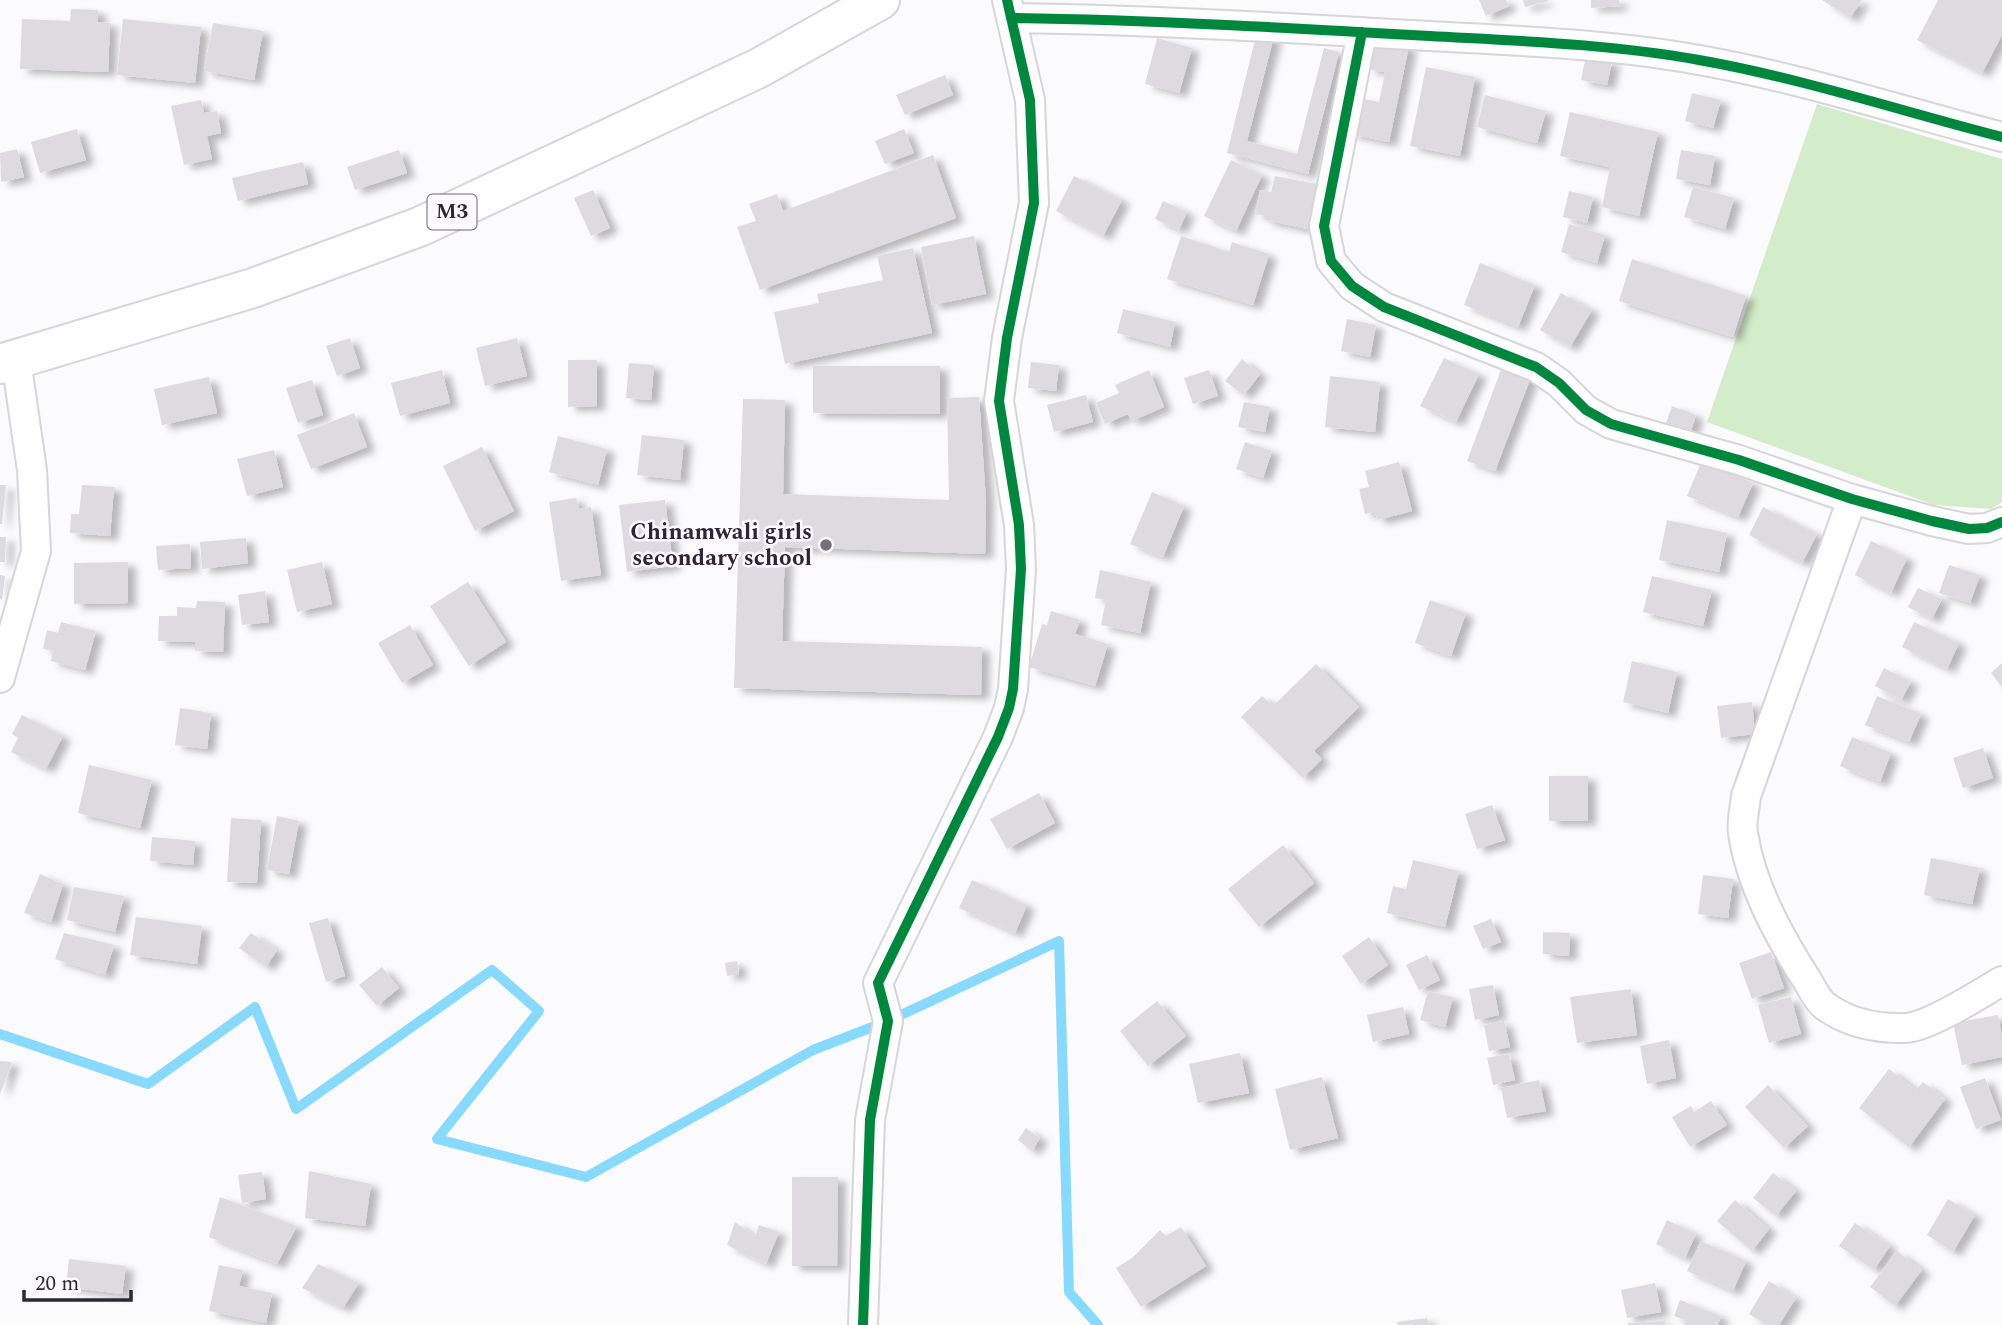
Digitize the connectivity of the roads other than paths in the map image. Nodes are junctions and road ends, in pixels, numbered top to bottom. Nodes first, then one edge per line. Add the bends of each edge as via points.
1 (875, 1) edge
2 (1009, 9) edge
3 (1362, 32) junction
4 (2002, 137) edge
5 (8, 363) edge
6 (1852, 499) junction
7 (2002, 522) edge
8 (0, 678) edge
9 (2002, 981) edge
10 (863, 1325) edge

1 - 5 highway, M3 via 759,68 419,227 253,288
2 - 3 street via 1084,19
2 - 10 street via 1030,100 1034,202 999,401 1019,525 1021,569 1013,689 998,737 878,983 888,1021 870,1120
3 - 4 street via 1647,51 1830,89
3 - 6 street via 1324,226 1331,261 1352,286 1384,307 1536,367 1586,410 1611,424 1739,460
5 - 8 street via 32,470 36,551
6 - 7 street via 1969,528
6 - 9 street via 1746,796 1742,830 1749,861 1804,976 1822,1005 1847,1019 1909,1028

